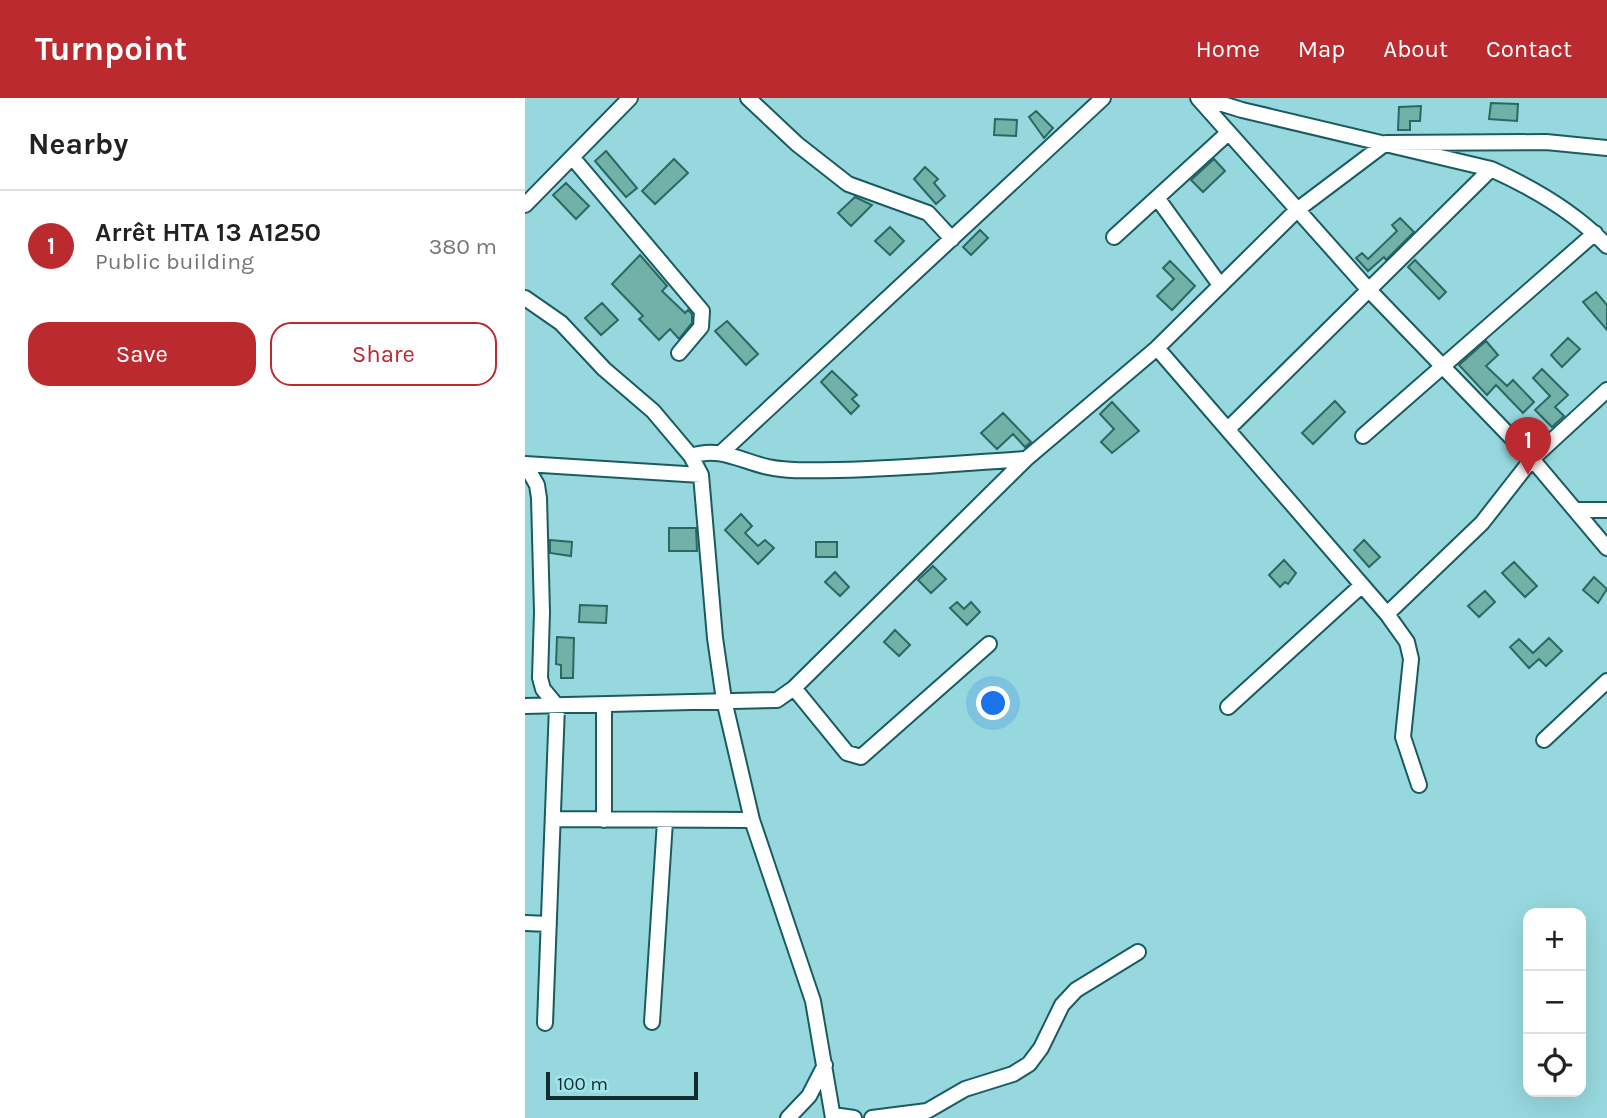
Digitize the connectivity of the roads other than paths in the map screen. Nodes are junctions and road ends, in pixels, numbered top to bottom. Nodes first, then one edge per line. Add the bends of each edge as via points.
1 (630, 98) edge
2 (748, 98) edge
3 (1103, 98) edge
4 (1200, 98) edge
5 (1242, 104) edge
6 (1228, 133) junction
7 (1386, 143) junction
8 (1607, 148) edge
9 (572, 157) junction
10 (1491, 169) junction
11 (1159, 199) junction
12 (525, 205) edge
13 (1297, 211) junction
14 (1595, 233) junction
15 (1114, 237) dead end
16 (952, 239) junction
17 (1607, 246) edge
18 (1220, 285) junction
19 (1368, 289) junction
20 (525, 298) edge
21 (1157, 348) junction
22 (679, 353) dead end
23 (1443, 366) junction
24 (1607, 390) edge
25 (1229, 428) junction
26 (1363, 436) dead end
27 (722, 452) junction
28 (691, 456) junction
29 (1026, 459) junction
30 (1532, 460) junction
31 (525, 464) edge
32 (701, 475) junction
33 (1575, 510) junction
34 (1607, 510) edge
35 (1607, 548) edge
36 (1361, 586) junction
37 (1387, 614) junction
38 (989, 644) dead end
39 (1607, 681) edge
40 (794, 688) junction
41 (724, 700) junction
42 (604, 705) junction
43 (525, 706) edge
44 (557, 706) junction
45 (1228, 707) dead end
46 (1545, 740) dead end
47 (1419, 785) dead end
48 (555, 819) junction
49 (604, 820) junction
50 (752, 820) junction
51 (665, 821) junction
52 (525, 923) edge
53 (549, 924) junction
54 (1138, 952) dead end
55 (652, 1022) dead end
56 (545, 1023) dead end
57 (825, 1065) junction
58 (833, 1116) edge
59 (788, 1118) edge
60 (854, 1118) edge
61 (872, 1118) edge

1 - 9 street
2 - 16 street via 848,184 928,213
3 - 16 street
4 - 5 street
4 - 6 street
5 - 7 street
6 - 11 street
6 - 13 street
7 - 8 street via 1546,142
7 - 10 street
7 - 13 street
9 - 12 street
9 - 22 street via 702,311 701,327
10 - 14 street via 1523,184
10 - 19 street
11 - 15 street
11 - 18 street
13 - 18 street
13 - 19 street
14 - 17 street
14 - 23 street
16 - 27 street
18 - 21 street
19 - 23 street
19 - 25 street
20 - 28 street via 561,323 604,369 653,411
21 - 25 street
21 - 29 street
23 - 26 street
23 - 30 street
24 - 30 street
25 - 36 street
27 - 28 street via 708,450
27 - 29 street via 793,470
28 - 32 street
29 - 40 street
30 - 33 street
30 - 37 street via 1482,523
31 - 32 street
31 - 44 street via 539,498 540,678
32 - 41 street
33 - 34 street
33 - 35 street
36 - 37 street
36 - 45 street
37 - 47 street via 1407,642 1411,659 1403,737
38 - 40 street via 861,757 847,753
39 - 46 street
40 - 41 street via 777,701
41 - 42 street
41 - 50 street
42 - 44 street
42 - 49 street
43 - 44 street
44 - 48 street
48 - 49 street
48 - 53 street
49 - 51 street
50 - 51 street
50 - 57 street via 813,1001
51 - 55 street
52 - 53 street
53 - 56 street
54 - 61 street via 1076,990 1062,1005 1029,1064 1013,1074 965,1089 927,1111
57 - 58 street
57 - 59 street via 809,1096
58 - 60 street

